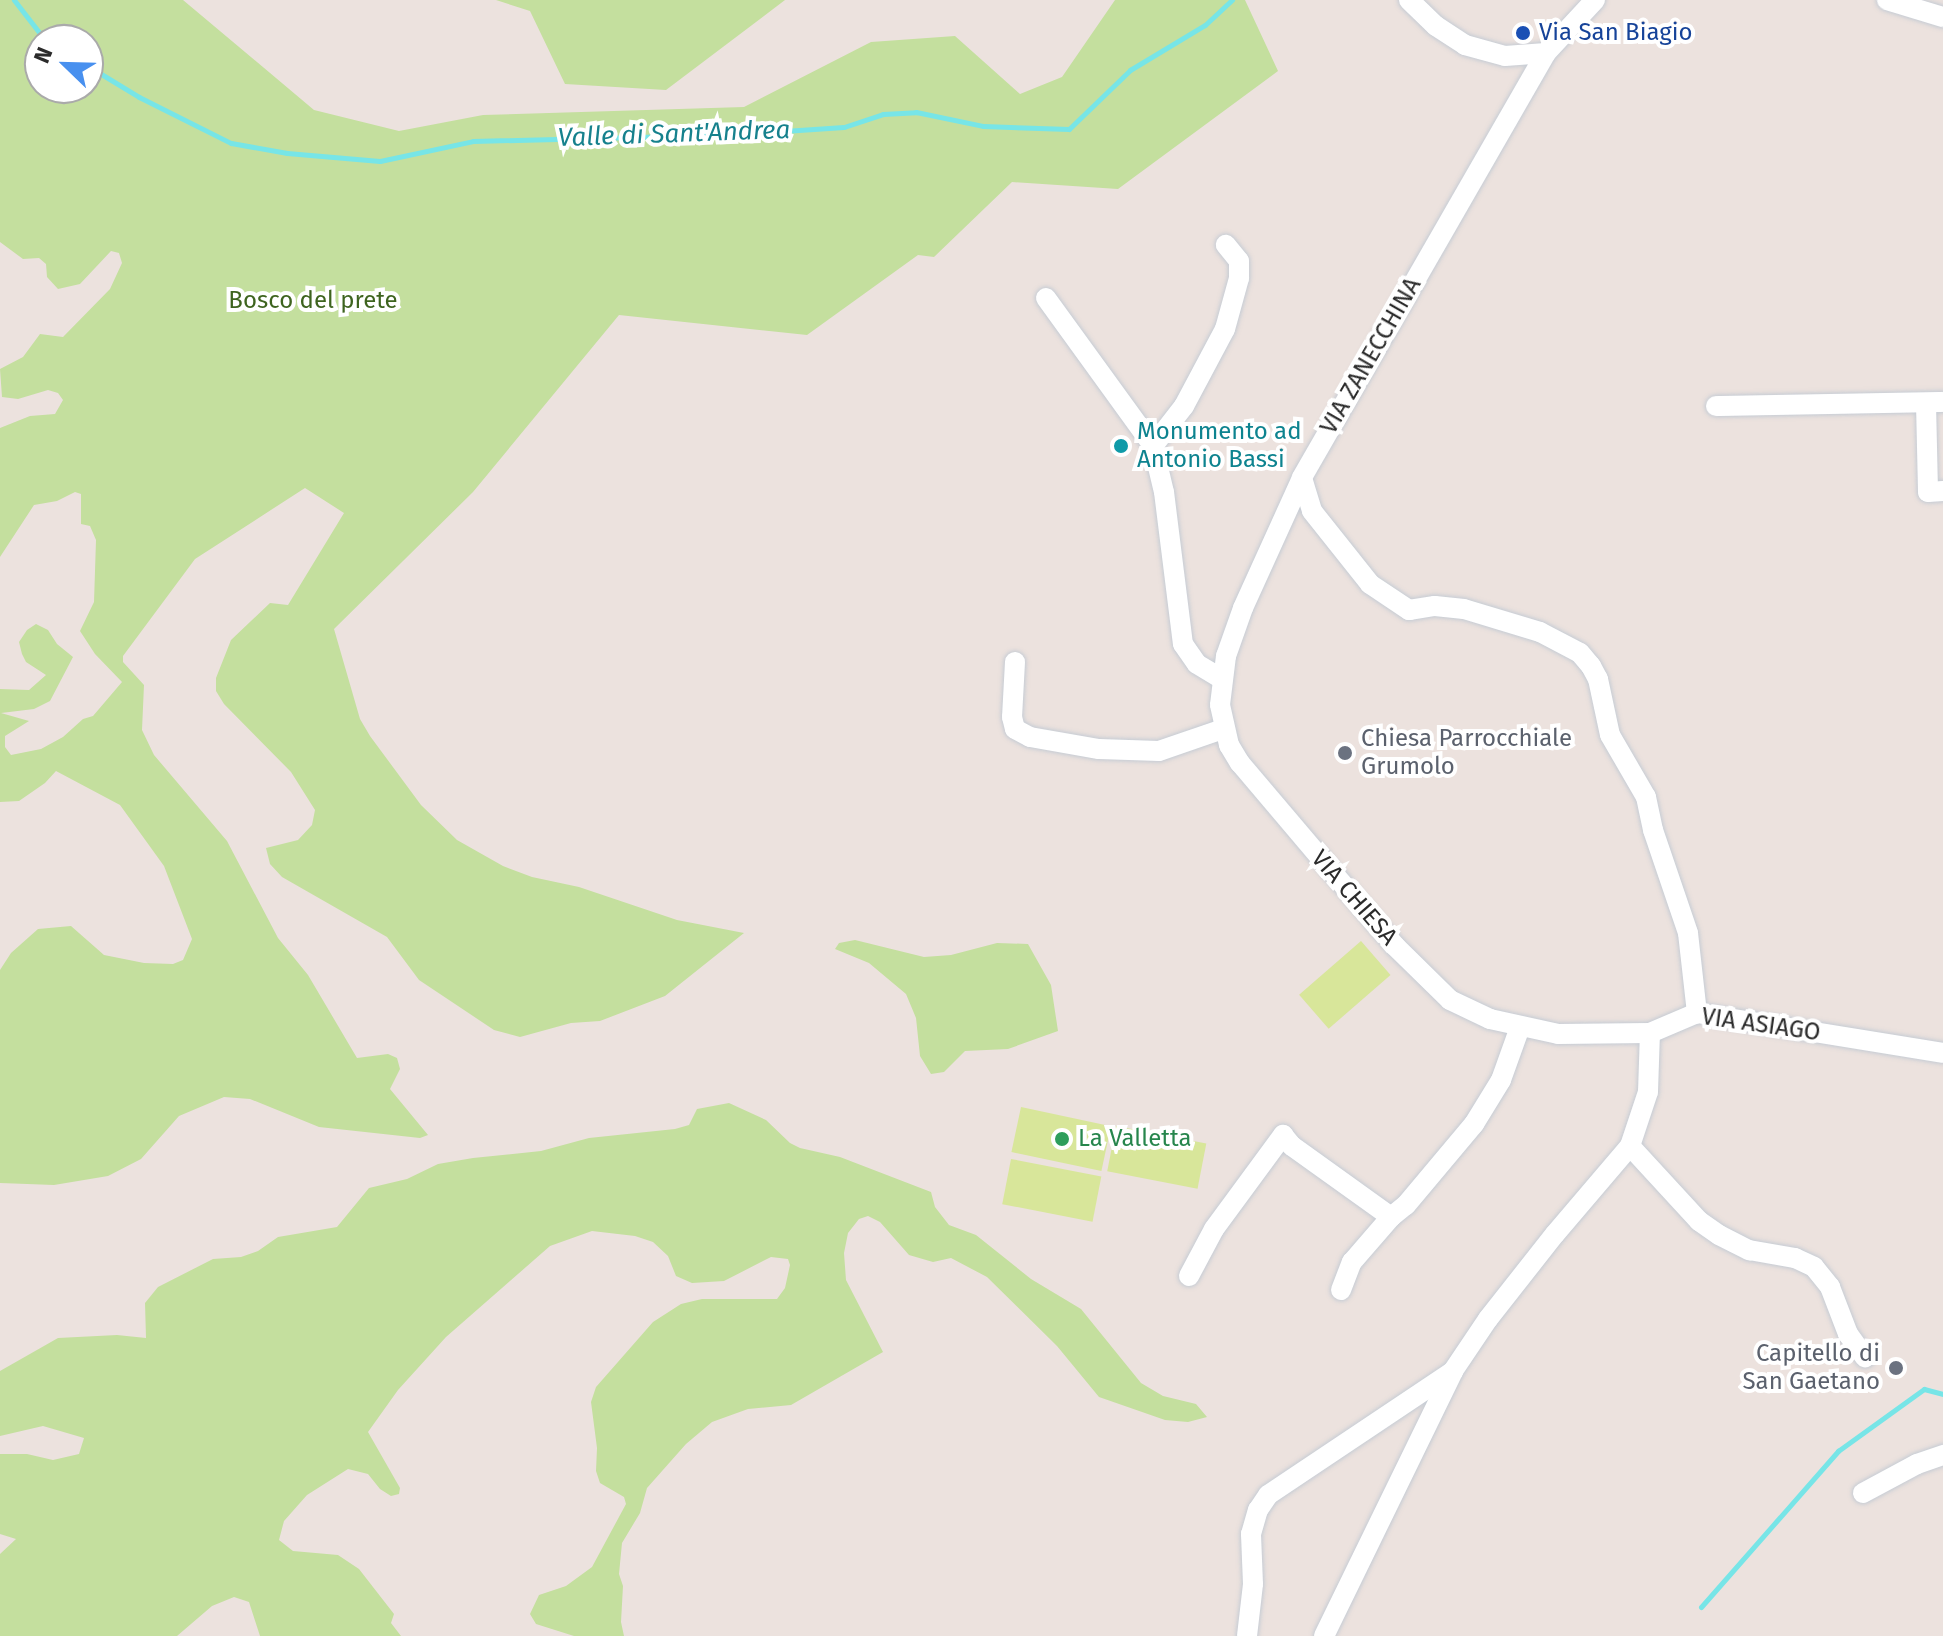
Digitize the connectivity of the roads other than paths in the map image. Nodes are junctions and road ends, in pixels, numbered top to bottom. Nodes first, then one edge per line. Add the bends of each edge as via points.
1 (1409, 0) edge
2 (1595, 0) edge
3 (1887, 0) edge
4 (1943, 17) edge
5 (1546, 53) junction
6 (1226, 245) dead end
7 (1046, 298) dead end
8 (1935, 402) edge
9 (1716, 406) dead end
10 (1153, 446) junction
11 (1302, 478) junction
12 (1943, 491) edge
13 (1015, 662) dead end
14 (1222, 679) junction
15 (1223, 729) junction
16 (1697, 1013) junction
17 (1520, 1027) junction
18 (1650, 1033) junction
19 (1943, 1053) edge
20 (1630, 1146) junction
21 (1391, 1217) junction
22 (1189, 1276) dead end
23 (1341, 1290) dead end
24 (1865, 1357) dead end
25 (1453, 1371) junction
26 (1943, 1455) edge
27 (1863, 1493) dead end
28 (1247, 1636) edge
29 (1324, 1636) edge

1 - 5 street via 1465,45 1505,56
2 - 5 street
3 - 4 street
5 - 11 street, VIA ZANECCHINA
6 - 10 street via 1239,261 1239,278 1225,329 1184,406
7 - 10 street
8 - 9 street
8 - 12 street via 1928,492
10 - 14 street via 1183,644 1197,664
11 - 14 street, VIA CHIESA via 1243,608
11 - 16 street via 1312,511 1370,584 1409,610 1464,609 1540,632 1572,647 1591,666 1610,735 1646,797 1688,933
13 - 15 street via 1012,717 1015,729 1030,737 1099,749 1159,751
14 - 15 street, VIA CHIESA
15 - 17 street, VIA CHIESA via 1240,763 1395,946 1450,1000
16 - 18 street, VIA ASIAGO
16 - 19 street, VIA ASIAGO
17 - 18 street, VIA CHIESA via 1558,1034
17 - 21 street via 1501,1080 1474,1124
18 - 20 street via 1648,1092
20 - 24 street via 1699,1221 1719,1235 1749,1250 1795,1258 1820,1273 1848,1334
20 - 25 street via 1488,1319
21 - 22 street via 1283,1135 1214,1229
21 - 23 street via 1352,1262
25 - 28 street via 1268,1495 1253,1521
25 - 29 street
26 - 27 street

